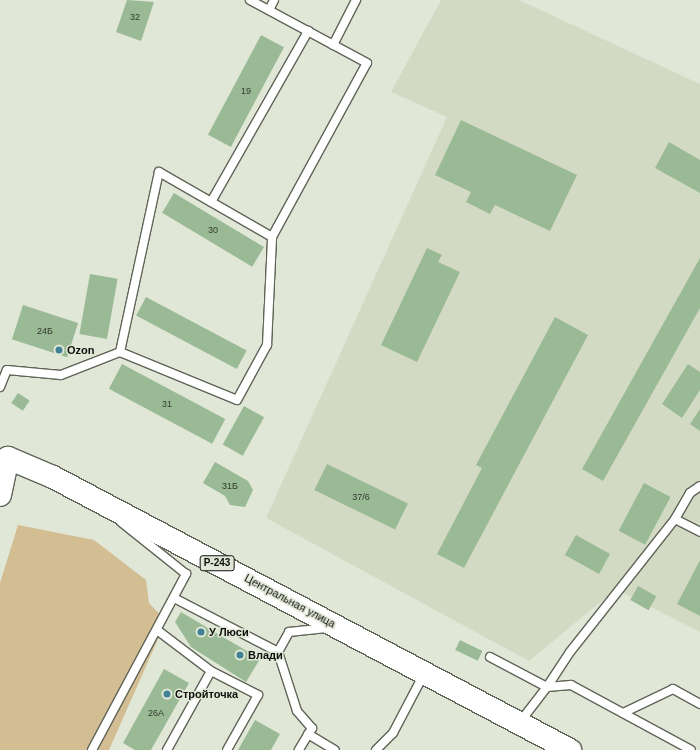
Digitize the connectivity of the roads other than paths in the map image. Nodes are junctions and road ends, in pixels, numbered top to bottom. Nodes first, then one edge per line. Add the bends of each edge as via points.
1 (250, 0) edge
2 (274, 0) edge
3 (356, 0) edge
4 (269, 10) junction
5 (308, 31) junction
6 (333, 45) junction
7 (211, 202) junction
8 (272, 237) junction
9 (120, 352) junction
10 (0, 387) edge
11 (700, 486) edge
12 (0, 495) edge
13 (96, 500) junction
14 (675, 519) junction
15 (700, 532) edge
16 (174, 598) junction
17 (338, 626) junction
18 (157, 630) junction
19 (278, 652) junction
20 (490, 657) dead end
21 (211, 671) junction
22 (425, 672) junction
23 (547, 687) junction
24 (700, 704) edge
25 (623, 713) junction
26 (520, 722) junction
27 (308, 734) junction
28 (92, 750) edge
29 (167, 750) edge
30 (227, 750) edge
31 (299, 750) edge
32 (335, 750) edge
33 (376, 750) edge
34 (570, 750) edge
35 (691, 750) edge

1 - 4 lane
2 - 4 lane
3 - 6 lane
4 - 5 lane
5 - 6 lane
5 - 7 lane
6 - 8 lane via 367,63
7 - 8 lane
7 - 9 lane via 159,172
8 - 9 lane via 267,345 236,400
9 - 10 lane via 60,375 7,370
11 - 14 lane via 690,493
12 - 13 highway, Центральная улица / Р-243 via 8,458
13 - 16 lane via 144,544 186,574
13 - 17 highway, Центральная улица / Р-243
14 - 15 lane
14 - 23 lane via 570,652
16 - 18 lane
16 - 19 lane
17 - 19 lane via 290,632
17 - 22 highway, Центральная улица / Р-243
18 - 21 lane
18 - 28 lane
19 - 27 lane via 297,710 312,728
20 - 23 lane
21 - 29 lane
21 - 30 lane via 258,696
22 - 26 highway, Центральная улица / Р-243
22 - 33 lane via 393,733
23 - 25 lane via 571,685
23 - 26 lane
24 - 25 lane via 673,689
25 - 35 lane
26 - 34 highway, Центральная улица / Р-243
27 - 31 lane
27 - 32 lane

